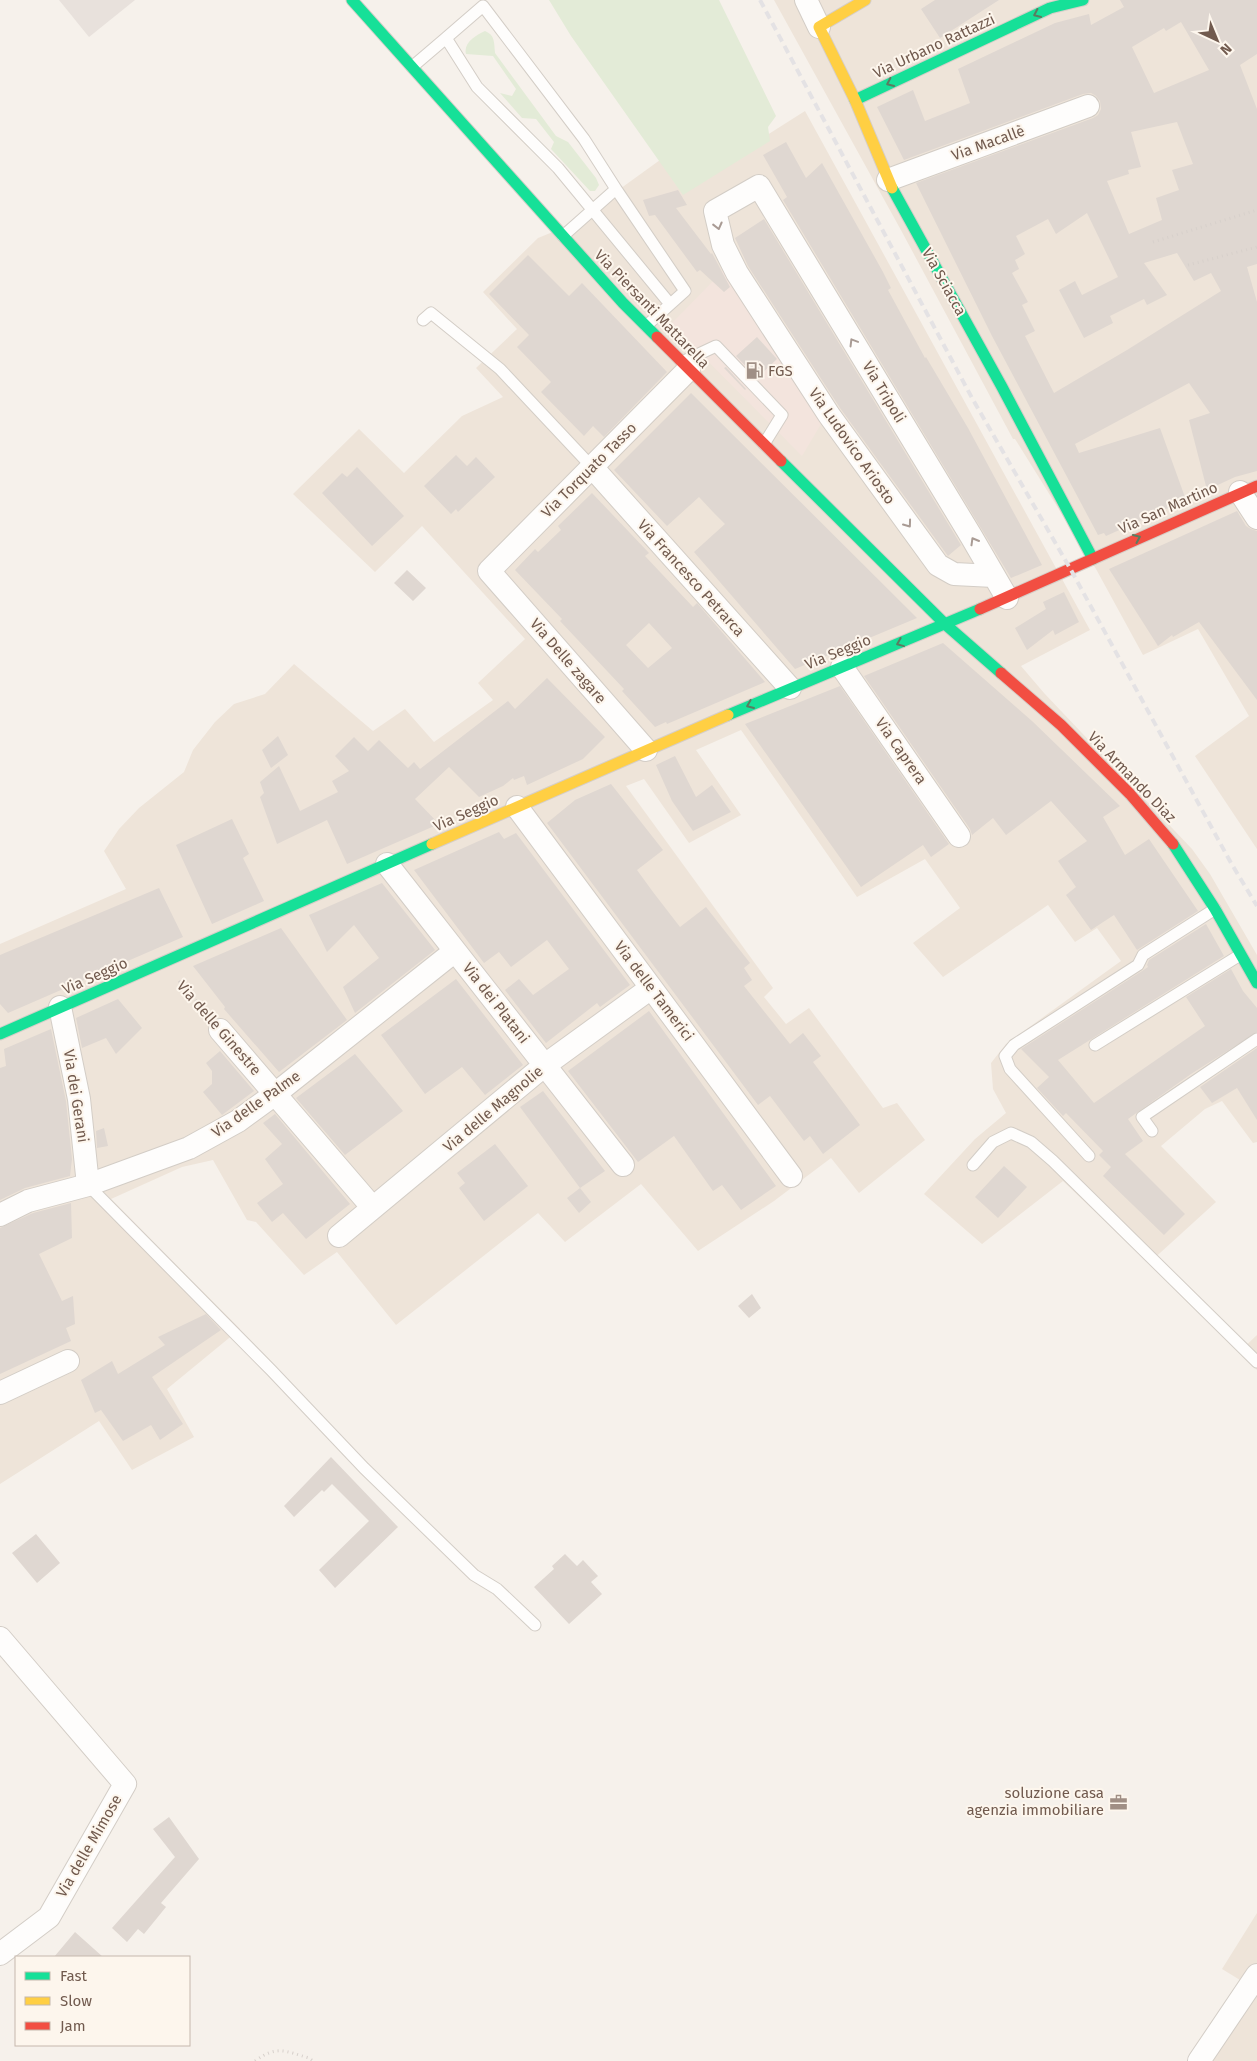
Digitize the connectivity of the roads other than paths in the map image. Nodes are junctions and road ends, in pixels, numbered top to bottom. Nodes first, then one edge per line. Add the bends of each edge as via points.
1 (352, 0) edge
2 (806, 0) edge
3 (865, 0) edge
4 (1083, 0) edge
5 (819, 27) junction
6 (446, 38) junction
7 (412, 67) junction
8 (854, 100) junction
9 (1088, 106) dead end
10 (888, 180) junction
11 (759, 186) joint
12 (616, 189) junction
13 (592, 211) junction
14 (563, 236) junction
15 (670, 304) junction
16 (423, 320) dead end
17 (646, 326) junction
18 (685, 365) junction
19 (764, 444) junction
20 (592, 467) junction
21 (1249, 489) edge
22 (1257, 518) edge
23 (1093, 558) junction
24 (489, 571) joint
25 (994, 576) junction
26 (1007, 598) junction
27 (945, 624) junction
28 (842, 667) junction
29 (790, 688) junction
30 (646, 750) junction
31 (517, 807) junction
32 (960, 836) dead end
33 (387, 864) junction
34 (1215, 909) junction
35 (455, 951) junction
36 (1242, 954) junction
37 (1257, 983) edge
38 (652, 988) junction
39 (60, 1007) junction
40 (220, 1030) road end
41 (0, 1034) edge
42 (1257, 1039) edge
43 (1096, 1045) dead end
44 (545, 1065) junction
45 (275, 1094) junction
46 (1152, 1131) dead end
47 (1089, 1156) dead end
48 (623, 1165) dead end
49 (973, 1165) dead end
50 (791, 1176) dead end
51 (88, 1185) junction
52 (373, 1208) junction
53 (0, 1215) edge
54 (339, 1236) dead end
55 (68, 1361) dead end
56 (1257, 1362) edge
57 (0, 1392) edge
58 (535, 1625) dead end
59 (0, 1638) edge
60 (0, 1954) edge
61 (1257, 1975) edge
62 (1199, 2061) edge

1 - 7 street, Via Piersanti Mattarella
2 - 5 street, Via Sciacca
3 - 5 street
4 -> 8 street, Via Urbano Rattazzi via 1050,8
5 - 8 street, Via Sciacca
6 - 7 lane
6 - 12 lane via 483,6 584,139
6 - 13 lane via 477,87 558,168
7 - 14 street, Via Piersanti Mattarella
8 - 10 street, Via Sciacca
9 - 10 street, Via Macallè
10 - 23 street, Via Sciacca
25 -> 11 street, Via Tripoli
11 -> 25 street, Via Ludovico Ariosto via 715,212 723,245 737,273 829,415 938,565 954,574
12 - 13 lane
12 - 15 lane via 685,291
13 - 14 lane
13 - 15 lane
14 - 17 street, Via Piersanti Mattarella
15 - 17 lane
16 - 20 lane via 431,313 500,369
17 - 18 street, Via Piersanti Mattarella
18 - 19 street, Via Piersanti Mattarella
18 - 19 lane via 716,346 782,414
18 - 20 street, Via Torquato Tasso
19 - 27 street, Via Piersanti Mattarella
20 - 24 street, Via Torquato Tasso
20 - 29 street, Via Francesco Petrarca
21 - 22 street
23 -> 21 street, Via San Martino
23 - 26 street, Via San Martino
24 - 30 street, Via Delle zagare
25 - 26 street, Via Tripoli
26 - 27 street, Via Seggio
27 -> 28 street, Via Seggio
27 - 34 street, Via Armando Diaz via 1061,725 1130,794 1169,838
28 - 29 street, Via Seggio
28 - 32 street, Via Caprera
29 -> 30 street, Via Seggio
30 - 31 street, Via Seggio
31 - 33 street, Via Seggio
31 - 38 street, Via delle Tamerici
33 - 35 street, Via dei Platani
33 - 39 street, Via Seggio
34 - 36 street, Via Armando Diaz
34 - 47 lane via 1143,955 1138,965 1014,1045 1005,1056 1010,1069
35 - 44 street, Via dei Platani
35 - 45 street, Via delle Palme
36 - 37 street, Via Armando Diaz
36 - 43 lane
38 - 44 street, Via delle Magnolie
38 - 50 street, Via delle Tamerici
39 - 41 street, Via Seggio
39 - 51 street, Via dei Gerani via 79,1099
40 - 45 street, Via delle Ginestre
42 - 46 lane via 1142,1117
44 - 48 street, Via dei Platani
44 - 52 street, Via delle Magnolie
45 - 51 street, Via delle Palme via 238,1121 189,1148
45 - 52 street, Via delle Ginestre
49 - 56 lane via 993,1142 1011,1133 1031,1142
51 - 53 street, Via delle Palme via 28,1201
51 - 58 lane via 364,1468 474,1575 497,1589
52 - 54 street, Via delle Magnolie
55 - 57 street
59 - 60 street, Via delle Mimose via 125,1784 49,1917
61 - 62 street

